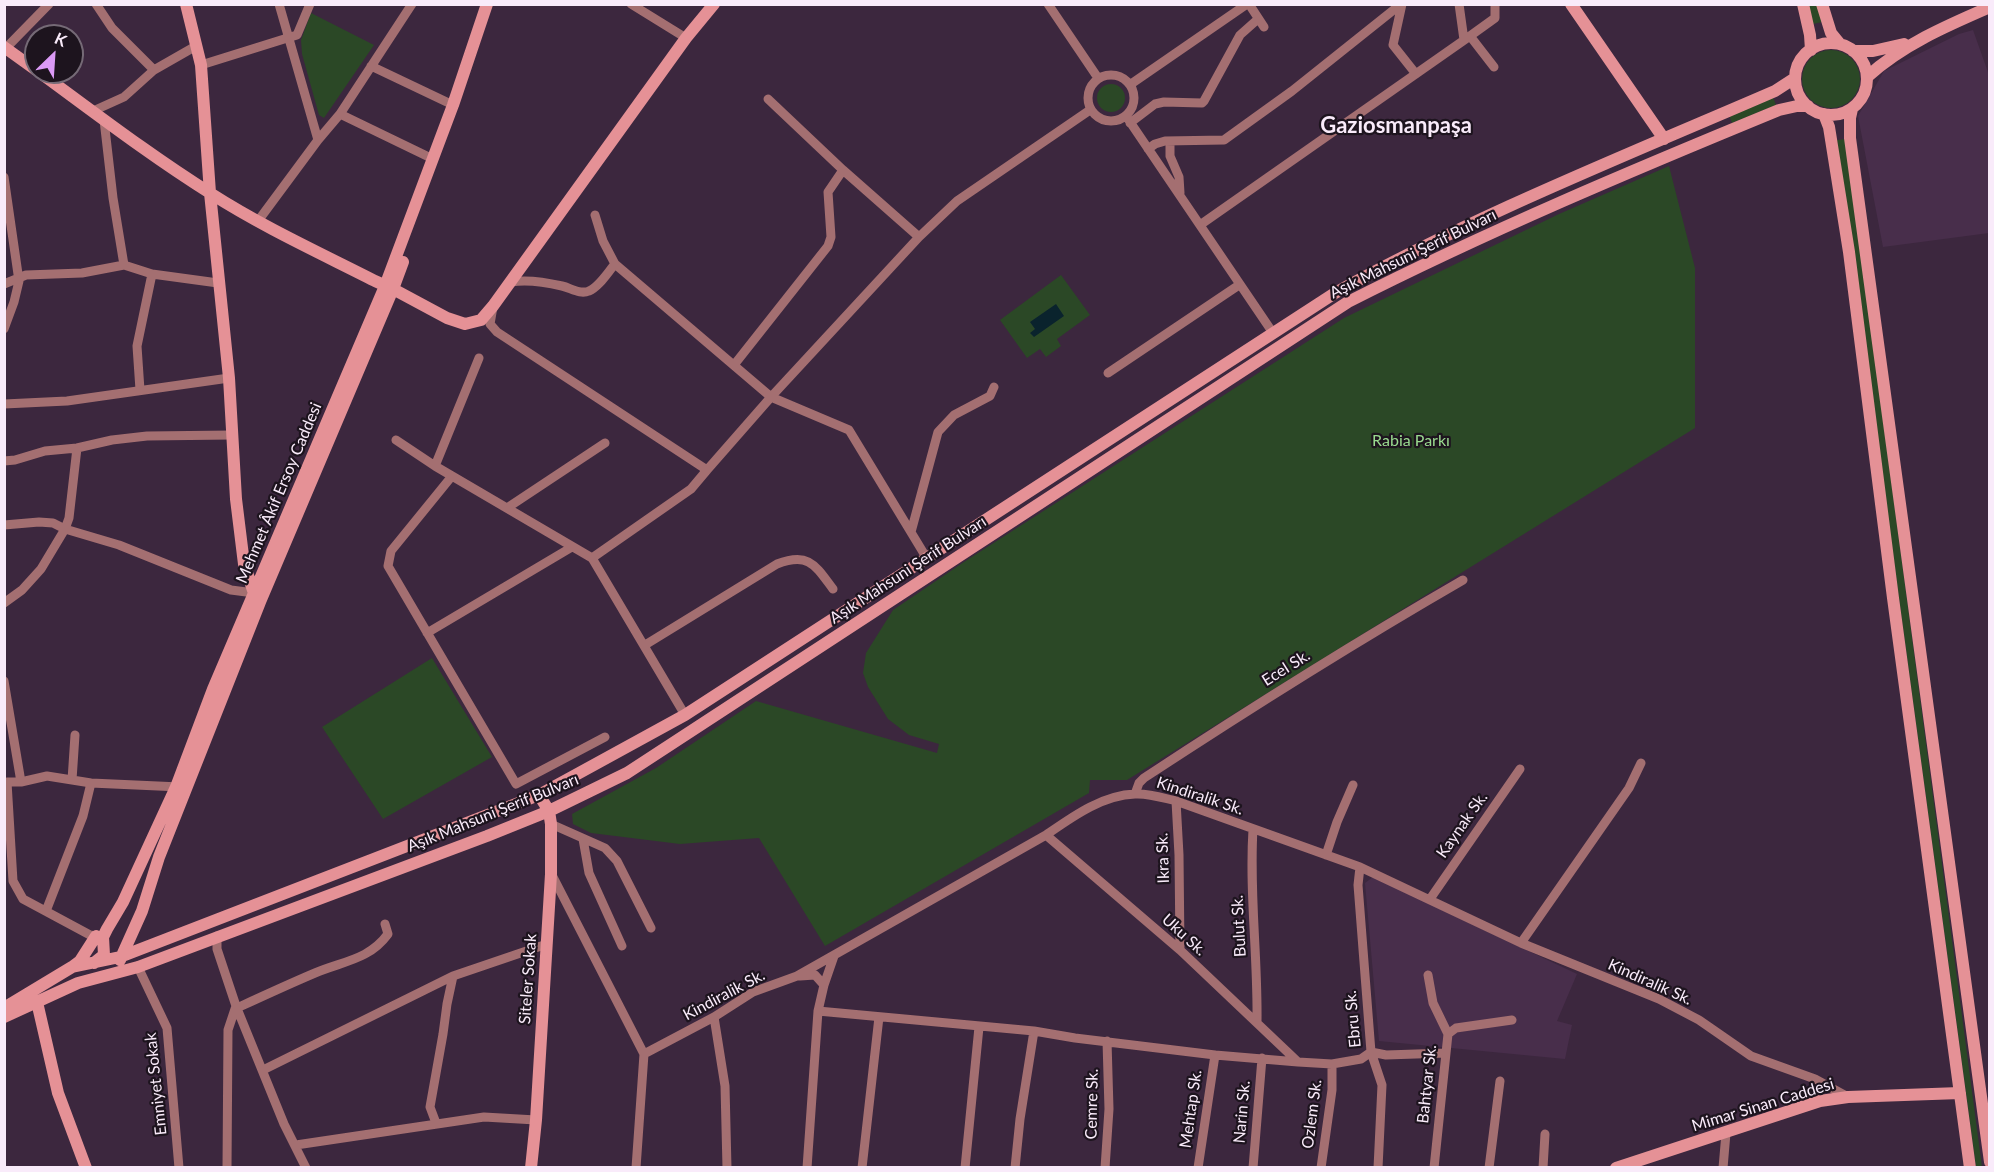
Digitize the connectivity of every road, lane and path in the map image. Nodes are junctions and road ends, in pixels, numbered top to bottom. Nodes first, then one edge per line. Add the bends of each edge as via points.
1 (49, 4) edge
2 (96, 4) edge
3 (186, 4) edge
4 (279, 4) edge
5 (310, 4) edge
6 (412, 4) edge
7 (487, 4) edge
8 (496, 4) edge
9 (631, 4) edge
10 (714, 4) edge
11 (1048, 4) edge
12 (1248, 4) edge
13 (1401, 4) edge
14 (1459, 4) edge
15 (1496, 4) edge
16 (1571, 4) edge
17 (1803, 4) edge
18 (1822, 4) edge
19 (1989, 7) edge
20 (1258, 19) junction
21 (1264, 27) dead end
22 (1925, 37) junction
23 (686, 38) junction
24 (1467, 38) junction
25 (289, 39) junction
26 (1840, 44) junction
27 (196, 46) junction
28 (5, 49) edge
29 (1811, 50) junction
30 (1853, 51) junction
31 (24, 62) edge
32 (201, 65) junction
33 (371, 66) junction
34 (1494, 67) dead end
35 (154, 70) junction
36 (1416, 74) junction
37 (1867, 77) junction
38 (1098, 78) junction
39 (1795, 78) junction
40 (56, 84) edge
41 (1131, 84) junction
42 (768, 99) dead end
43 (453, 105) junction
44 (1808, 106) junction
45 (1852, 109) junction
46 (1089, 110) junction
47 (93, 111) junction
48 (340, 114) junction
49 (1824, 114) junction
50 (104, 120) junction
51 (1128, 120) junction
52 (1664, 139) junction
53 (318, 140) junction
54 (1170, 141) junction
55 (1148, 149) junction
56 (433, 159) junction
57 (843, 170) junction
58 (4, 177) edge
59 (210, 193) junction
60 (1180, 195) junction
61 (595, 215) dead end
62 (258, 221) junction
63 (1200, 225) junction
64 (919, 237) junction
65 (615, 264) junction
66 (124, 265) junction
67 (152, 274) junction
68 (19, 278) junction
69 (511, 282) junction
70 (218, 283) junction
71 (4, 284) edge
72 (1239, 285) junction
73 (389, 287) junction
74 (493, 306) junction
75 (4, 328) edge
76 (1273, 333) junction
77 (479, 358) dead end
78 (734, 366) junction
79 (1108, 373) dead end
80 (229, 378) junction
81 (994, 387) dead end
82 (140, 390) junction
83 (771, 397) junction
84 (4, 404) edge
85 (232, 435) junction
86 (396, 440) dead end
87 (605, 443) dead end
88 (77, 448) junction
89 (4, 461) edge
90 (435, 466) junction
91 (706, 471) junction
92 (452, 476) junction
93 (507, 508) junction
94 (4, 525) edge
95 (65, 529) junction
96 (911, 532) junction
97 (572, 547) junction
98 (926, 557) junction
99 (592, 558) junction
100 (1463, 580) dead end
101 (833, 590) dead end
102 (254, 593) junction
103 (4, 603) edge
104 (427, 633) junction
105 (645, 645) junction
106 (4, 681) edge
107 (685, 715) junction
108 (75, 735) dead end
109 (605, 737) dead end
110 (1641, 763) dead end
111 (1520, 769) dead end
112 (72, 780) junction
113 (6, 782) edge
114 (21, 782) junction
115 (91, 783) junction
116 (1353, 785) dead end
117 (182, 786) junction
118 (1135, 794) junction
119 (539, 795) junction
120 (1176, 801) junction
121 (550, 817) junction
122 (1253, 829) junction
123 (1047, 835) junction
124 (582, 839) junction
125 (1326, 855) junction
126 (1360, 867) junction
127 (551, 874) junction
128 (1430, 899) junction
129 (46, 911) junction
130 (385, 924) dead end
131 (651, 928) dead end
132 (217, 936) junction
133 (99, 937) junction
134 (1521, 943) junction
135 (547, 944) junction
136 (622, 946) dead end
137 (1179, 950) junction
138 (834, 956) junction
139 (120, 957) junction
140 (93, 963) junction
141 (72, 967) junction
142 (138, 967) junction
143 (118, 973) junction
144 (1428, 975) dead end
145 (453, 976) junction
146 (797, 976) junction
147 (105, 977) junction
148 (824, 985) junction
149 (37, 1002) junction
150 (237, 1007) junction
151 (4, 1008) edge
152 (818, 1011) junction
153 (4, 1017) edge
154 (714, 1017) junction
155 (879, 1017) junction
156 (1512, 1020) dead end
157 (1257, 1022) junction
158 (979, 1027) junction
159 (1034, 1031) junction
160 (1448, 1034) junction
161 (1107, 1041) junction
162 (1371, 1052) junction
163 (1446, 1053) junction
164 (644, 1054) junction
165 (1215, 1055) junction
166 (1262, 1058) junction
167 (1298, 1062) junction
168 (1332, 1064) junction
169 (262, 1070) junction
170 (1500, 1081) dead end
171 (1960, 1093) junction
172 (1985, 1094) edge
173 (1848, 1097) junction
174 (536, 1120) junction
175 (436, 1123) junction
176 (1725, 1133) junction
177 (1545, 1134) dead end
178 (296, 1145) junction
179 (1989, 1162) edge
180 (86, 1167) edge
181 (179, 1167) edge
182 (227, 1167) edge
183 (306, 1167) edge
184 (531, 1167) edge
185 (636, 1167) edge
186 (727, 1167) edge
187 (807, 1167) edge
188 (862, 1167) edge
189 (965, 1167) edge
190 (1015, 1167) edge
191 (1106, 1167) edge
192 (1198, 1167) edge
193 (1253, 1167) edge
194 (1321, 1167) edge
195 (1378, 1167) edge
196 (1434, 1167) edge
197 (1489, 1167) edge
198 (1543, 1167) edge
199 (1616, 1167) edge
200 (1723, 1167) edge
201 (1970, 1167) edge

1 - 28 street
2 - 35 street via 112,28
3 - 27 main road
4 - 25 street
5 - 25 street via 297,35
6 - 33 street
7 - 43 main road, Mehmet Âkif Ersoy Caddesi
8 - 73 main road, Mehmet Âkif Ersoy Caddesi
9 - 23 street
10 - 23 main road
11 - 38 street
12 - 20 street
12 - 41 street
13 - 36 street via 1393,45
13 - 54 street via 1224,140
14 - 24 street
15 - 24 street via 1495,18
16 - 52 main road
17 - 29 main road
18 - 26 main road via 1831,33
19 - 22 main road
20 - 21 street
20 - 51 street via 1240,35 1202,103 1155,104
22 - 30 main road via 1886,49
22 - 37 main road
23 - 69 main road
24 - 34 street
24 - 36 street
25 - 32 street
25 - 53 street
26 - 29 main road via 1825,44
26 - 30 main road
27 - 32 main road
27 - 35 street
28 - 31 main road
29 - 39 main road via 1801,59
30 - 37 main road via 1863,63
32 - 59 main road
33 - 43 street
33 - 48 street
35 - 47 street via 124,97
36 - 63 street
37 - 45 main road via 1865,92
38 - 41 street via 1113,75
38 - 46 street via 1088,92
39 - 44 main road via 1798,94
39 - 52 main road, Aşık Mahsuni Şerif Bulvarı via 1775,91
40 - 47 main road
41 - 51 street via 1134,101
42 - 57 street
43 - 56 main road, Mehmet Âkif Ersoy Caddesi
44 - 49 main road
44 - 121 main road, Aşık Mahsuni Şerif Bulvarı via 1779,110 1578,193 1348,302 627,773
45 - 49 main road
45 - 172 main road via 1850,138
46 - 51 street via 1105,121
46 - 64 street via 957,201
47 - 50 main road
48 - 53 street
48 - 56 street
49 - 171 main road via 1849,252
50 - 59 main road
50 - 66 street
51 - 55 street
52 - 76 main road, Aşık Mahsuni Şerif Bulvarı via 1384,266
53 - 62 street
54 - 55 street
54 - 60 street
55 - 60 street
56 - 73 main road, Mehmet Âkif Ersoy Caddesi
57 - 64 street
57 - 78 street via 828,192 828,246
58 - 68 street
59 - 62 main road
59 - 70 main road
60 - 63 street
61 - 65 street
62 - 73 main road
63 - 72 street
64 - 83 street
65 - 69 street via 587,292 525,279
65 - 78 street
66 - 67 street
66 - 68 street
67 - 70 street
67 - 82 street via 137,346
68 - 71 street
68 - 75 street via 15,302
69 - 74 main road
70 - 80 main road
72 - 76 street
72 - 79 street
73 - 74 main road via 465,324 481,320
73 - 102 main road, Mehmet Âkif Ersoy Caddesi
73 - 117 main road, Mehmet Âkif Ersoy Caddesi
74 - 91 street via 490,324 497,332
76 - 98 main road, Aşık Mahsuni Şerif Bulvarı
77 - 90 street
78 - 83 street
80 - 82 street
80 - 85 main road
81 - 96 street via 990,396 954,415 938,432
82 - 84 street via 67,401
83 - 91 street
83 - 96 street via 849,430
85 - 88 street via 147,436
85 - 102 main road via 244,564
86 - 90 street
87 - 93 street
88 - 89 street
88 - 95 street
90 - 92 street
91 - 99 street via 691,489
92 - 93 street
92 - 104 street via 391,551 388,566
93 - 97 street
94 - 95 street via 39,522
95 - 102 street via 118,545 231,590
95 - 103 street via 41,569
96 - 98 street
97 - 99 street
97 - 104 street
98 - 107 main road, Aşık Mahsuni Şerif Bulvarı
99 - 105 street
100 - 118 street, Ecel Sk. via 1256,704 1144,778
101 - 105 street via 818,568 803,559 791,559
102 - 117 main road, Mehmet Âkif Ersoy Caddesi via 213,689
104 - 109 street via 516,784
105 - 107 street
106 - 114 street
107 - 119 main road, Aşık Mahsuni Şerif Bulvarı
108 - 112 street
110 - 134 street via 1629,788
111 - 128 street, Kaynak Sk.
112 - 114 street via 47,776
112 - 115 street
113 - 114 street
113 - 129 street via 13,881 23,899
115 - 117 street
115 - 129 street via 83,816
116 - 125 street
117 - 133 main road, Mehmet Âkif Ersoy Caddesi via 123,902
117 - 139 main road, Mehmet Âkif Ersoy Caddesi via 142,911
118 - 120 street, Kindiralik Sk.
118 - 123 street, Kindiralik Sk. via 1079,812
119 - 121 main road
119 - 139 main road, Aşık Mahsuni Şerif Bulvarı
120 - 122 street, Kindiralik Sk.
120 - 137 street, Ikra Sk.
121 - 124 street
121 - 127 main road, Siteler Sokak
121 - 132 main road, Aşık Mahsuni Şerif Bulvarı
122 - 125 street, Kindiralik Sk.
122 - 157 street, Bulut Sk.
123 - 137 street, Uku Sk.
123 - 138 street, Kindiralik Sk.
124 - 131 street via 605,848 617,861
124 - 136 street via 589,873
125 - 126 street, Kindiralik Sk.
126 - 128 street, Kindiralik Sk.
126 - 162 street, Ebru Sk. via 1358,885
127 - 135 main road, Siteler Sokak
127 - 164 street
128 - 134 street, Kindiralik Sk.
129 - 133 street
130 - 150 street via 388,934 366,955
132 - 142 main road, Aşık Mahsuni Şerif Bulvarı
132 - 150 street
133 - 140 main road, Mehmet Âkif Ersoy Caddesi via 104,955
133 - 141 main road
134 - 173 street, Kindiralik Sk. via 1659,999 1699,1020 1751,1056 1815,1079
135 - 145 street
135 - 174 main road, Siteler Sokak
137 - 157 street, Uku Sk.
138 - 146 street, Kindiralik Sk.
138 - 148 street
139 - 140 main road, Aşık Mahsuni Şerif Bulvarı
139 - 143 main road, Mehmet Âkif Ersoy Caddesi
140 - 141 main road, Aşık Mahsuni Şerif Bulvarı
140 - 147 main road via 94,973
141 - 151 main road
142 - 143 main road, Aşık Mahsuni Şerif Bulvarı
142 - 181 street, Emniyet Sokak via 167,1028
143 - 147 main road, Aşık Mahsuni Şerif Bulvarı
144 - 160 street via 1433,1003
145 - 169 street
145 - 175 street via 430,1107
146 - 148 street via 816,975
146 - 154 street, Kindiralik Sk. via 753,992
147 - 149 main road, Aşık Mahsuni Şerif Bulvarı via 78,983
148 - 152 street
149 - 153 main road, Aşık Mahsuni Şerif Bulvarı
149 - 180 main road via 58,1092
150 - 169 street
150 - 182 street via 228,1030
152 - 155 street
152 - 187 street
154 - 164 street, Kindiralik Sk.
154 - 186 street via 725,1086
155 - 158 street
155 - 188 street
156 - 160 street, Bahtyar Sk. via 1456,1028
157 - 167 street, Uku Sk.
158 - 159 street
158 - 189 street
159 - 161 street
159 - 190 street
160 - 163 street, Bahtyar Sk.
161 - 165 street
161 - 191 street, Cemre Sk.
162 - 163 street
162 - 168 street via 1361,1059
162 - 195 street, Ebru Sk. via 1382,1085
163 - 196 street, Bahtyar Sk.
164 - 185 street
165 - 166 street
165 - 192 street, Mehtap Sk.
166 - 167 street
166 - 193 street, Narin Sk.
167 - 168 street
168 - 194 street, Ozlem Sk.
169 - 178 street
170 - 197 street
171 - 173 main road, Mimar Sinan Caddesi
171 - 201 main road
172 - 179 main road
173 - 176 main road, Mimar Sinan Caddesi via 1820,1101
174 - 175 street via 484,1117
174 - 184 main road, Siteler Sokak
175 - 178 street
176 - 199 main road, Mimar Sinan Caddesi
176 - 200 street
177 - 198 street
178 - 183 street

